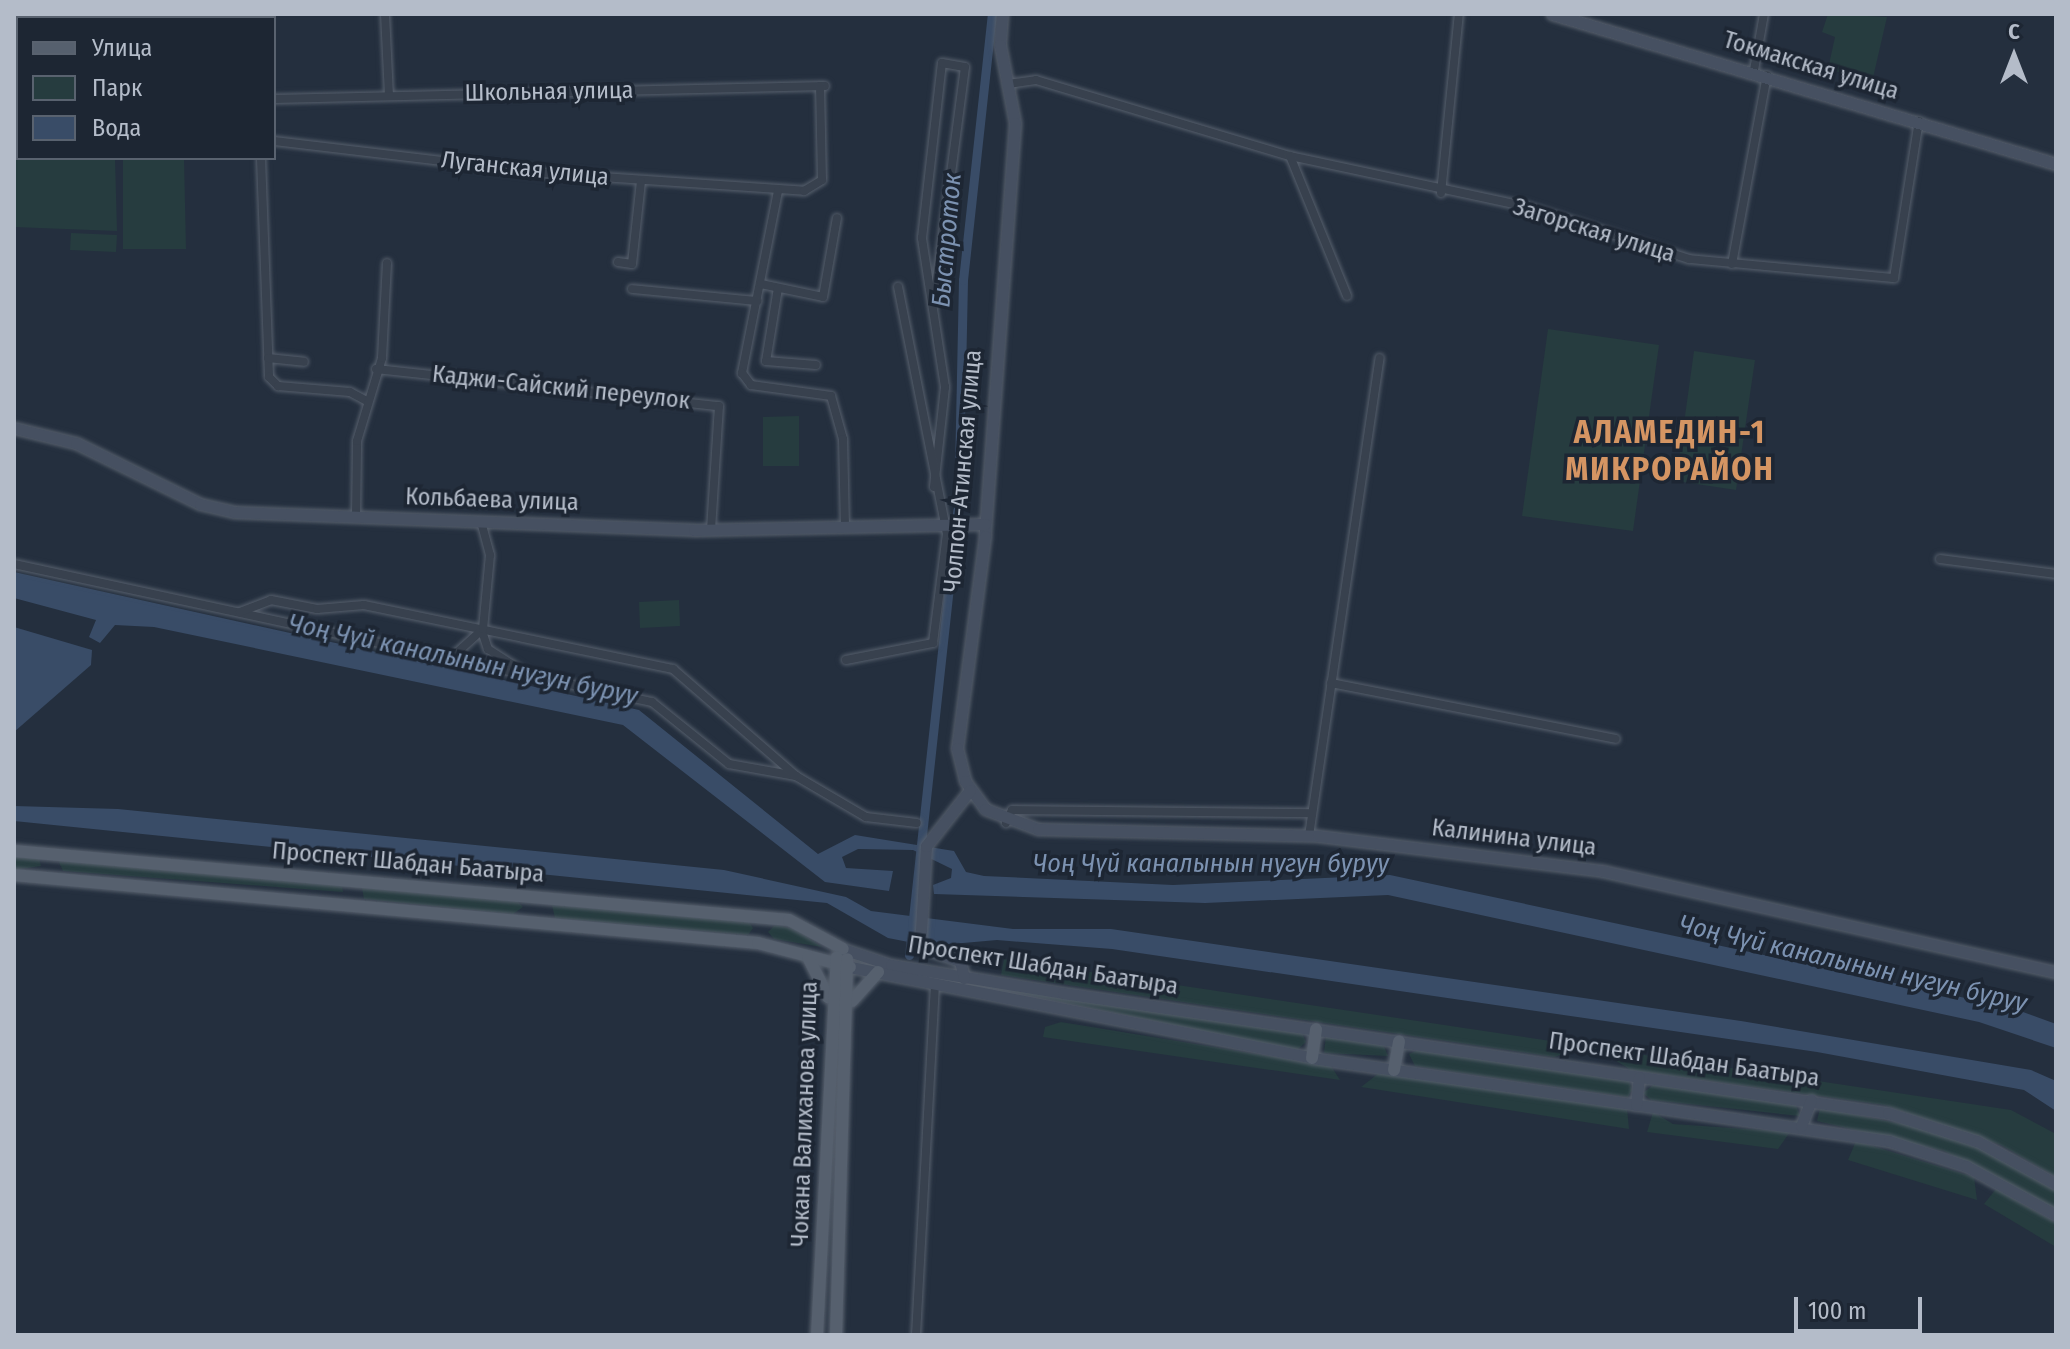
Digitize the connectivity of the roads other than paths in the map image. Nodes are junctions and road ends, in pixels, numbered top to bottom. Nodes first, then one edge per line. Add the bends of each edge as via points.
1 (385, 14) edge
2 (1002, 14) edge
3 (1459, 14) edge
4 (1552, 14) edge
5 (1764, 14) edge
6 (1754, 70) junction
7 (1767, 75) junction
8 (1008, 84) junction
9 (823, 86) joint
10 (389, 96) junction
11 (276, 99) edge
12 (1919, 121) junction
13 (276, 141) edge
14 (1290, 156) junction
15 (261, 160) edge
16 (2056, 164) edge
17 (641, 181) junction
18 (778, 191) junction
19 (1441, 193) junction
20 (837, 218) dead end
21 (618, 262) dead end
22 (387, 263) dead end
23 (1732, 264) junction
24 (761, 284) junction
25 (898, 287) dead end
26 (778, 288) junction
27 (632, 289) dead end
28 (935, 295) junction
29 (1347, 296) dead end
30 (757, 301) junction
31 (268, 358) junction
32 (1380, 358) dead end
33 (304, 362) dead end
34 (816, 365) dead end
35 (376, 369) junction
36 (367, 401) junction
37 (14, 428) edge
38 (934, 487) junction
39 (356, 517) junction
40 (481, 521) junction
41 (946, 521) junction
42 (985, 524) junction
43 (845, 527) junction
44 (711, 530) junction
45 (1940, 559) dead end
46 (14, 564) edge
47 (2056, 574) edge
48 (240, 612) junction
49 (483, 629) junction
50 (448, 659) junction
51 (846, 660) dead end
52 (533, 678) junction
53 (1331, 683) junction
54 (1616, 739) dead end
55 (796, 776) junction
56 (970, 790) junction
57 (1312, 813) junction
58 (917, 823) dead end
59 (1006, 823) junction
60 (1309, 836) junction
61 (14, 851) edge
62 (50, 852) junction
63 (14, 875) edge
64 (49, 876) junction
65 (352, 880) junction
66 (534, 897) junction
67 (350, 903) junction
68 (761, 917) junction
69 (532, 921) junction
70 (825, 936) junction
71 (758, 943) junction
72 (843, 949) junction
73 (805, 955) junction
74 (833, 964) junction
75 (850, 967) junction
76 (878, 972) junction
77 (2056, 972) edge
78 (964, 978) junction
79 (935, 985) junction
80 (831, 1010) junction
81 (848, 1011) junction
82 (1316, 1029) junction
83 (1399, 1041) junction
84 (1312, 1058) junction
85 (1394, 1070) junction
86 (1639, 1077) junction
87 (1811, 1100) junction
88 (1636, 1105) junction
89 (1801, 1126) junction
90 (2056, 1184) edge
91 (2056, 1215) edge
92 (817, 1335) edge
93 (836, 1335) edge
94 (916, 1335) edge

1 - 10 street
2 - 8 main road, Чолпон-Атинская улица
3 - 19 street
4 - 6 main road, Токмакская улица
5 - 6 street
6 - 7 main road, Токмакская улица
7 - 12 main road, Токмакская улица
7 - 23 street
8 - 14 street, Загорская улица via 1036,80
8 - 42 main road, Чолпон-Атинская улица via 1015,123
9 - 10 street, Школьная улица
9 - 18 street, Луганская улица via 822,180 804,191
10 - 11 street, Школьная улица
12 - 16 main road, Токмакская улица
12 - 23 street, Загорская улица via 1894,278
13 - 17 street, Луганская улица
14 - 19 street, Загорская улица
14 - 29 street
15 - 31 street
17 - 18 street, Луганская улица
17 - 21 street via 632,264
18 - 24 street
19 - 23 street, Загорская улица via 1528,207 1689,259
20 - 26 street via 823,297
22 - 35 street
24 - 26 street
24 - 30 street
25 - 38 street
26 - 34 street via 766,361
27 - 30 street
28 - 28 street via 922,238 942,63 965,67
28 - 38 street via 945,387
30 - 43 street via 743,380 831,396 843,439
31 - 33 street
31 - 36 street via 278,386 350,392
32 - 53 street
35 - 36 street
35 - 44 street, Каджи-Сайский переулок via 719,406
36 - 39 street via 357,441
37 - 39 main road, Кольбаева улица via 76,443 200,504 234,512
38 - 41 street
39 - 40 main road, Кольбаева улица
40 - 44 main road, Кольбаева улица
40 - 49 street via 490,555
41 - 42 main road, Кольбаева улица
41 - 43 main road, Кольбаева улица
41 - 51 street via 933,643
42 - 56 main road, Чолпон-Атинская улица via 957,734
43 - 44 main road, Кольбаева улица
45 - 47 street
46 - 48 street
48 - 49 street via 271,600 317,609 364,605
48 - 50 street
49 - 50 street via 466,652
49 - 52 street via 488,649
49 - 55 street via 673,669
50 - 52 street
52 - 55 street via 652,702 729,764 763,776
53 - 54 street
53 - 57 street
55 - 58 street via 857,813
56 - 59 main road
56 - 78 main road via 926,846 920,947 927,955 960,961
57 - 59 street via 1012,810
57 - 60 street
59 - 60 main road, Калинина улица
60 - 77 main road, Калинина улица via 1678,885
61 - 62 main road, Проспект Шабдан Баатыра
62 - 64 main road
62 - 65 main road, Проспект Шабдан Баатыра
63 - 64 main road, Проспект Шабдан Баатыра
64 - 67 main road, Проспект Шабдан Баатыра
65 - 66 main road, Проспект Шабдан Баатыра
65 - 67 main road
66 - 68 main road, Проспект Шабдан Баатыра
66 - 69 main road
67 - 69 main road, Проспект Шабдан Баатыра
68 - 70 main road, Проспект Шабдан Баатыра
68 - 71 main road
69 - 71 main road, Проспект Шабдан Баатыра
70 - 72 main road, Проспект Шабдан Баатыра
70 - 73 main road via 825,950
71 - 73 main road, Проспект Шабдан Баатыра
72 - 74 main road, Чокана Валиханова улица
72 - 75 main road, Чокана Валиханова улица
72 - 78 main road, Проспект Шабдан Баатыра
73 - 74 main road, Проспект Шабдан Баатыра
73 - 80 main road via 821,974
74 - 75 main road, Проспект Шабдан Баатыра
74 - 80 main road, Чокана Валиханова улица
75 - 76 main road, Проспект Шабдан Баатыра
75 - 81 main road, Чокана Валиханова улица
76 - 79 main road, Проспект Шабдан Баатыра
76 - 81 main road via 858,988
78 - 82 main road, Проспект Шабдан Баатыра
79 - 84 main road, Проспект Шабдан Баатыра
79 - 94 street
80 - 92 main road, Чокана Валиханова улица
81 - 93 main road, Чокана Валиханова улица
82 - 83 main road, Проспект Шабдан Баатыра
82 - 84 main road
83 - 85 main road
83 - 86 main road, Проспект Шабдан Баатыра
84 - 85 main road, Проспект Шабдан Баатыра
85 - 88 main road, Проспект Шабдан Баатыра
86 - 87 main road, Проспект Шабдан Баатыра
86 - 88 main road
87 - 89 main road
87 - 90 main road, Проспект Шабдан Баатыра via 1949,1130
88 - 89 main road, Проспект Шабдан Баатыра
89 - 91 main road, Проспект Шабдан Баатыра via 1943,1157

